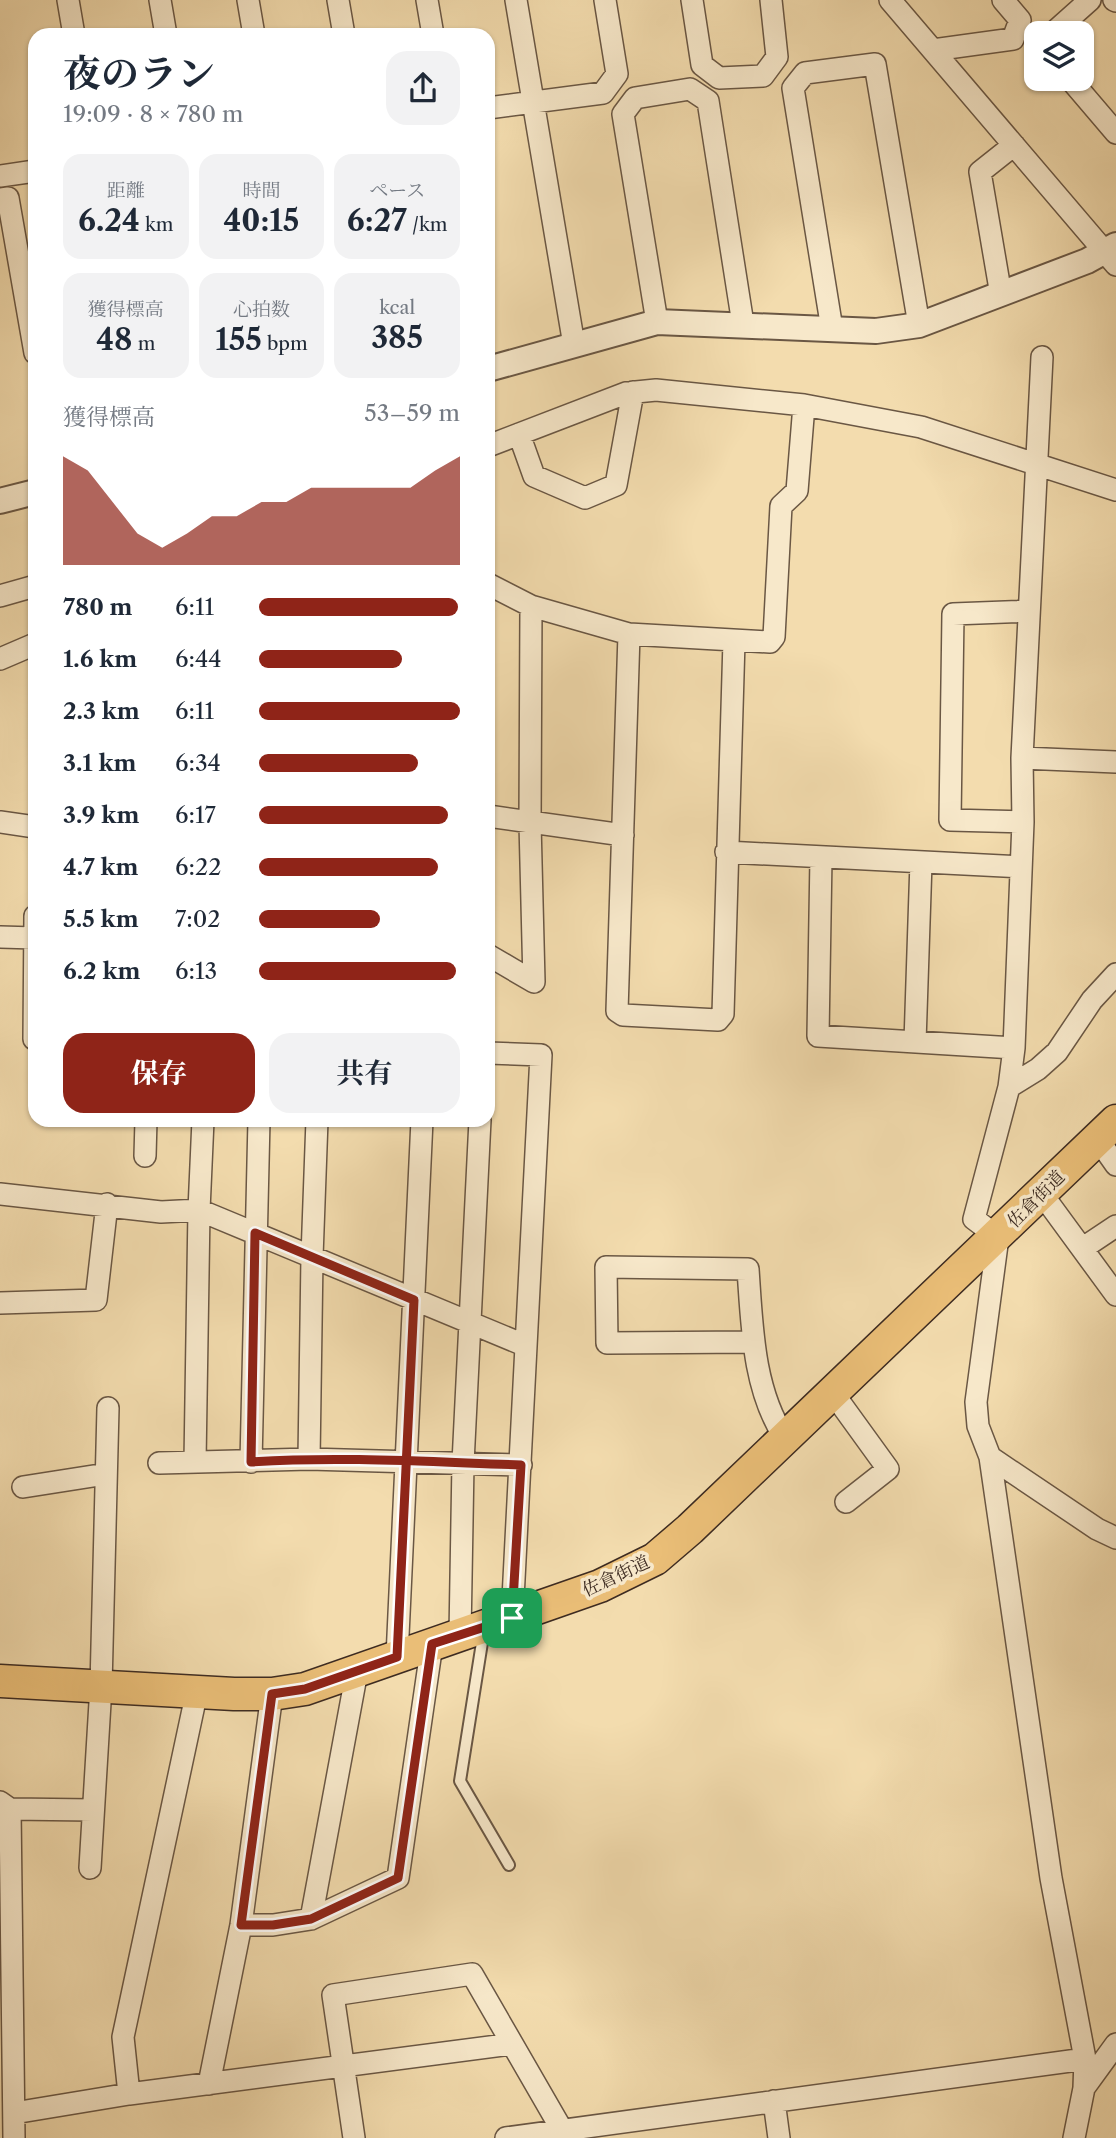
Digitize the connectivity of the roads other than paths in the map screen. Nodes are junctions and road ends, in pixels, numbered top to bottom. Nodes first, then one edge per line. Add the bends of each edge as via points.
1 (68, 0) edge
2 (160, 0) edge
3 (248, 0) edge
4 (338, 0) edge
5 (427, 0) edge
6 (516, 0) edge
7 (605, 0) edge
8 (692, 0) edge
9 (771, 0) edge
10 (890, 0) edge
11 (1003, 0) edge
12 (1090, 0) edge
13 (1066, 21) edge
14 (73, 28) edge
15 (165, 28) edge
16 (253, 28) edge
17 (343, 28) edge
18 (432, 28) edge
19 (933, 50) junction
20 (1080, 91) edge
21 (532, 103) junction
22 (495, 107) edge
23 (1116, 133) edge
24 (1014, 145) junction
25 (28, 172) edge
26 (0, 176) edge
27 (0, 199) edge
28 (1112, 254) edge
29 (1001, 295) junction
30 (28, 313) edge
31 (657, 322) junction
32 (743, 324) junction
33 (919, 326) junction
34 (832, 329) junction
35 (574, 345) junction
36 (1042, 356) dead end
37 (495, 367) edge
38 (633, 392) junction
39 (804, 405) junction
40 (519, 434) junction
41 (495, 443) edge
42 (1037, 466) junction
43 (1116, 491) edge
44 (28, 494) edge
45 (0, 501) edge
46 (28, 588) edge
47 (495, 588) edge
48 (0, 596) edge
49 (531, 606) junction
50 (1029, 611) junction
51 (629, 634) junction
52 (734, 641) junction
53 (28, 647) edge
54 (0, 659) edge
55 (1022, 758) junction
56 (1116, 762) edge
57 (495, 817) edge
58 (0, 822) edge
59 (1023, 822) junction
60 (530, 823) junction
61 (28, 826) edge
62 (623, 835) junction
63 (726, 852) junction
64 (821, 857) junction
65 (921, 862) junction
66 (1021, 867) junction
67 (0, 937) edge
68 (28, 938) edge
69 (495, 960) edge
70 (1116, 974) edge
71 (915, 1042) junction
72 (1014, 1048) junction
73 (495, 1053) edge
74 (1009, 1087) junction
75 (146, 1127) edge
76 (203, 1127) edge
77 (260, 1127) edge
78 (317, 1127) edge
79 (422, 1127) edge
80 (480, 1127) edge
81 (1107, 1130) edge
82 (145, 1156) dead end
83 (1116, 1165) edge
84 (0, 1194) edge
85 (1042, 1194) junction
86 (107, 1204) junction
87 (199, 1210) junction
88 (1116, 1226) edge
89 (255, 1233) junction
90 (998, 1237) junction
91 (1083, 1248) junction
92 (312, 1257) junction
93 (1116, 1295) edge
94 (414, 1300) junction
95 (0, 1303) edge
96 (471, 1325) junction
97 (753, 1342) junction
98 (524, 1345) junction
99 (833, 1393) junction
100 (108, 1408) dead end
101 (785, 1438) junction
102 (990, 1457) junction
103 (309, 1458) junction
104 (405, 1461) junction
105 (195, 1462) junction
106 (251, 1462) junction
107 (159, 1463) dead end
108 (463, 1463) junction
109 (521, 1465) junction
110 (106, 1474) junction
111 (23, 1487) dead end
112 (846, 1502) dead end
113 (1116, 1538) edge
114 (472, 1631) junction
115 (397, 1657) junction
116 (356, 1671) junction
117 (0, 1681) edge
118 (101, 1686) junction
119 (197, 1691) junction
120 (272, 1694) junction
121 (5, 1805) edge
122 (93, 1810) junction
123 (509, 1865) dead end
124 (90, 1868) dead end
125 (311, 1919) junction
126 (241, 1925) junction
127 (6, 2003) edge
128 (512, 2044) junction
129 (1116, 2044) edge
130 (1085, 2059) junction
131 (344, 2065) junction
132 (209, 2084) junction
133 (1084, 2088) junction
134 (129, 2094) junction
135 (774, 2101) junction
136 (14, 2113) junction
137 (562, 2130) junction
138 (14, 2138) edge
139 (354, 2138) edge
140 (506, 2138) edge
141 (779, 2138) edge
142 (1074, 2138) edge

1 - 14 street
2 - 15 street
3 - 16 street
4 - 17 street
5 - 18 street
6 - 21 street
7 - 21 street via 617,74 603,93
8 - 9 street via 702,65 719,78 763,76 777,57
10 - 19 street
11 - 19 street via 1020,20 1013,39
12 - 13 street
19 - 24 street
20 - 23 street
21 - 22 street
21 - 35 street
24 - 28 street
24 - 29 street via 981,172
25 - 26 street
27 - 30 street via 8,198
28 - 29 street
29 - 33 street
31 - 32 street
31 - 32 street via 623,114 635,98 690,89 708,101
31 - 35 street
32 - 34 street
33 - 34 street via 876,331
33 - 34 street via 875,64 805,73 793,88
35 - 37 street
36 - 42 street
38 - 39 street via 656,390
38 - 40 street
38 - 40 street via 616,485 585,498 534,475
39 - 42 street via 921,427
39 - 52 street via 797,491 780,506 774,637 770,642
40 - 41 street
42 - 43 street
42 - 50 street
44 - 45 street
46 - 48 street
47 - 49 street
49 - 51 street
49 - 60 street
50 - 55 street
50 - 59 street via 953,614 950,820
51 - 52 street
51 - 62 street
52 - 63 street
53 - 54 street
55 - 56 street
55 - 59 street
57 - 60 street
58 - 61 street
59 - 66 street
60 - 62 street
60 - 69 street via 534,982
62 - 63 street via 617,1011 623,1015 718,1020 723,1014
63 - 64 street
64 - 65 street
64 - 71 street via 818,1036
65 - 66 street
65 - 71 street
66 - 72 street
67 - 68 street
70 - 74 street via 1091,1000 1058,1052
71 - 72 street
72 - 74 street
73 - 98 street via 541,1055
74 - 90 street via 974,1219
75 - 82 street
76 - 87 street
77 - 89 street
78 - 92 street
79 - 94 street
80 - 96 street
81 - 83 street
81 - 85 main road, 佐倉街道
84 - 86 street
85 - 90 main road, 佐倉街道
85 - 91 street
86 - 87 street via 161,1212
86 - 95 street via 96,1300
87 - 89 street
87 - 105 street
88 - 91 street
89 - 92 street
89 - 106 street
90 - 99 main road, 佐倉街道
90 - 102 street via 976,1402 978,1426
91 - 93 street
92 - 94 street
92 - 103 street
94 - 96 street
94 - 104 street
96 - 98 street
96 - 108 street
97 - 97 street via 607,1343 606,1267 748,1269
97 - 101 street via 771,1416
98 - 109 street
99 - 101 main road, 佐倉街道
99 - 112 street via 888,1469
100 - 110 street
101 - 114 main road, 佐倉街道 via 655,1559 600,1586
102 - 113 street
102 - 130 street via 1051,1878
103 - 104 street
103 - 106 street
104 - 108 street
104 - 115 street
105 - 106 street
105 - 107 street
108 - 109 street
108 - 114 street
109 - 114 street
110 - 111 street
110 - 118 street
114 - 115 main road, 佐倉街道
114 - 123 lane via 460,1782
114 - 125 street via 398,1878
115 - 116 main road, 佐倉街道
116 - 120 main road, 佐倉街道 via 305,1689
116 - 125 street
117 - 118 main road, 佐倉街道
118 - 119 main road, 佐倉街道
118 - 122 street
119 - 120 main road, 佐倉街道
119 - 134 street via 123,2036
120 - 126 street
121 - 122 street
121 - 127 street
122 - 124 street
125 - 126 street
126 - 132 street
127 - 136 street
128 - 131 street
128 - 131 street via 472,1974 333,1995
128 - 137 street
129 - 133 street
130 - 133 street
130 - 135 street
131 - 132 street
131 - 139 street
132 - 134 street
133 - 142 street
134 - 136 street
135 - 137 street
135 - 141 street
136 - 138 street
137 - 140 street

